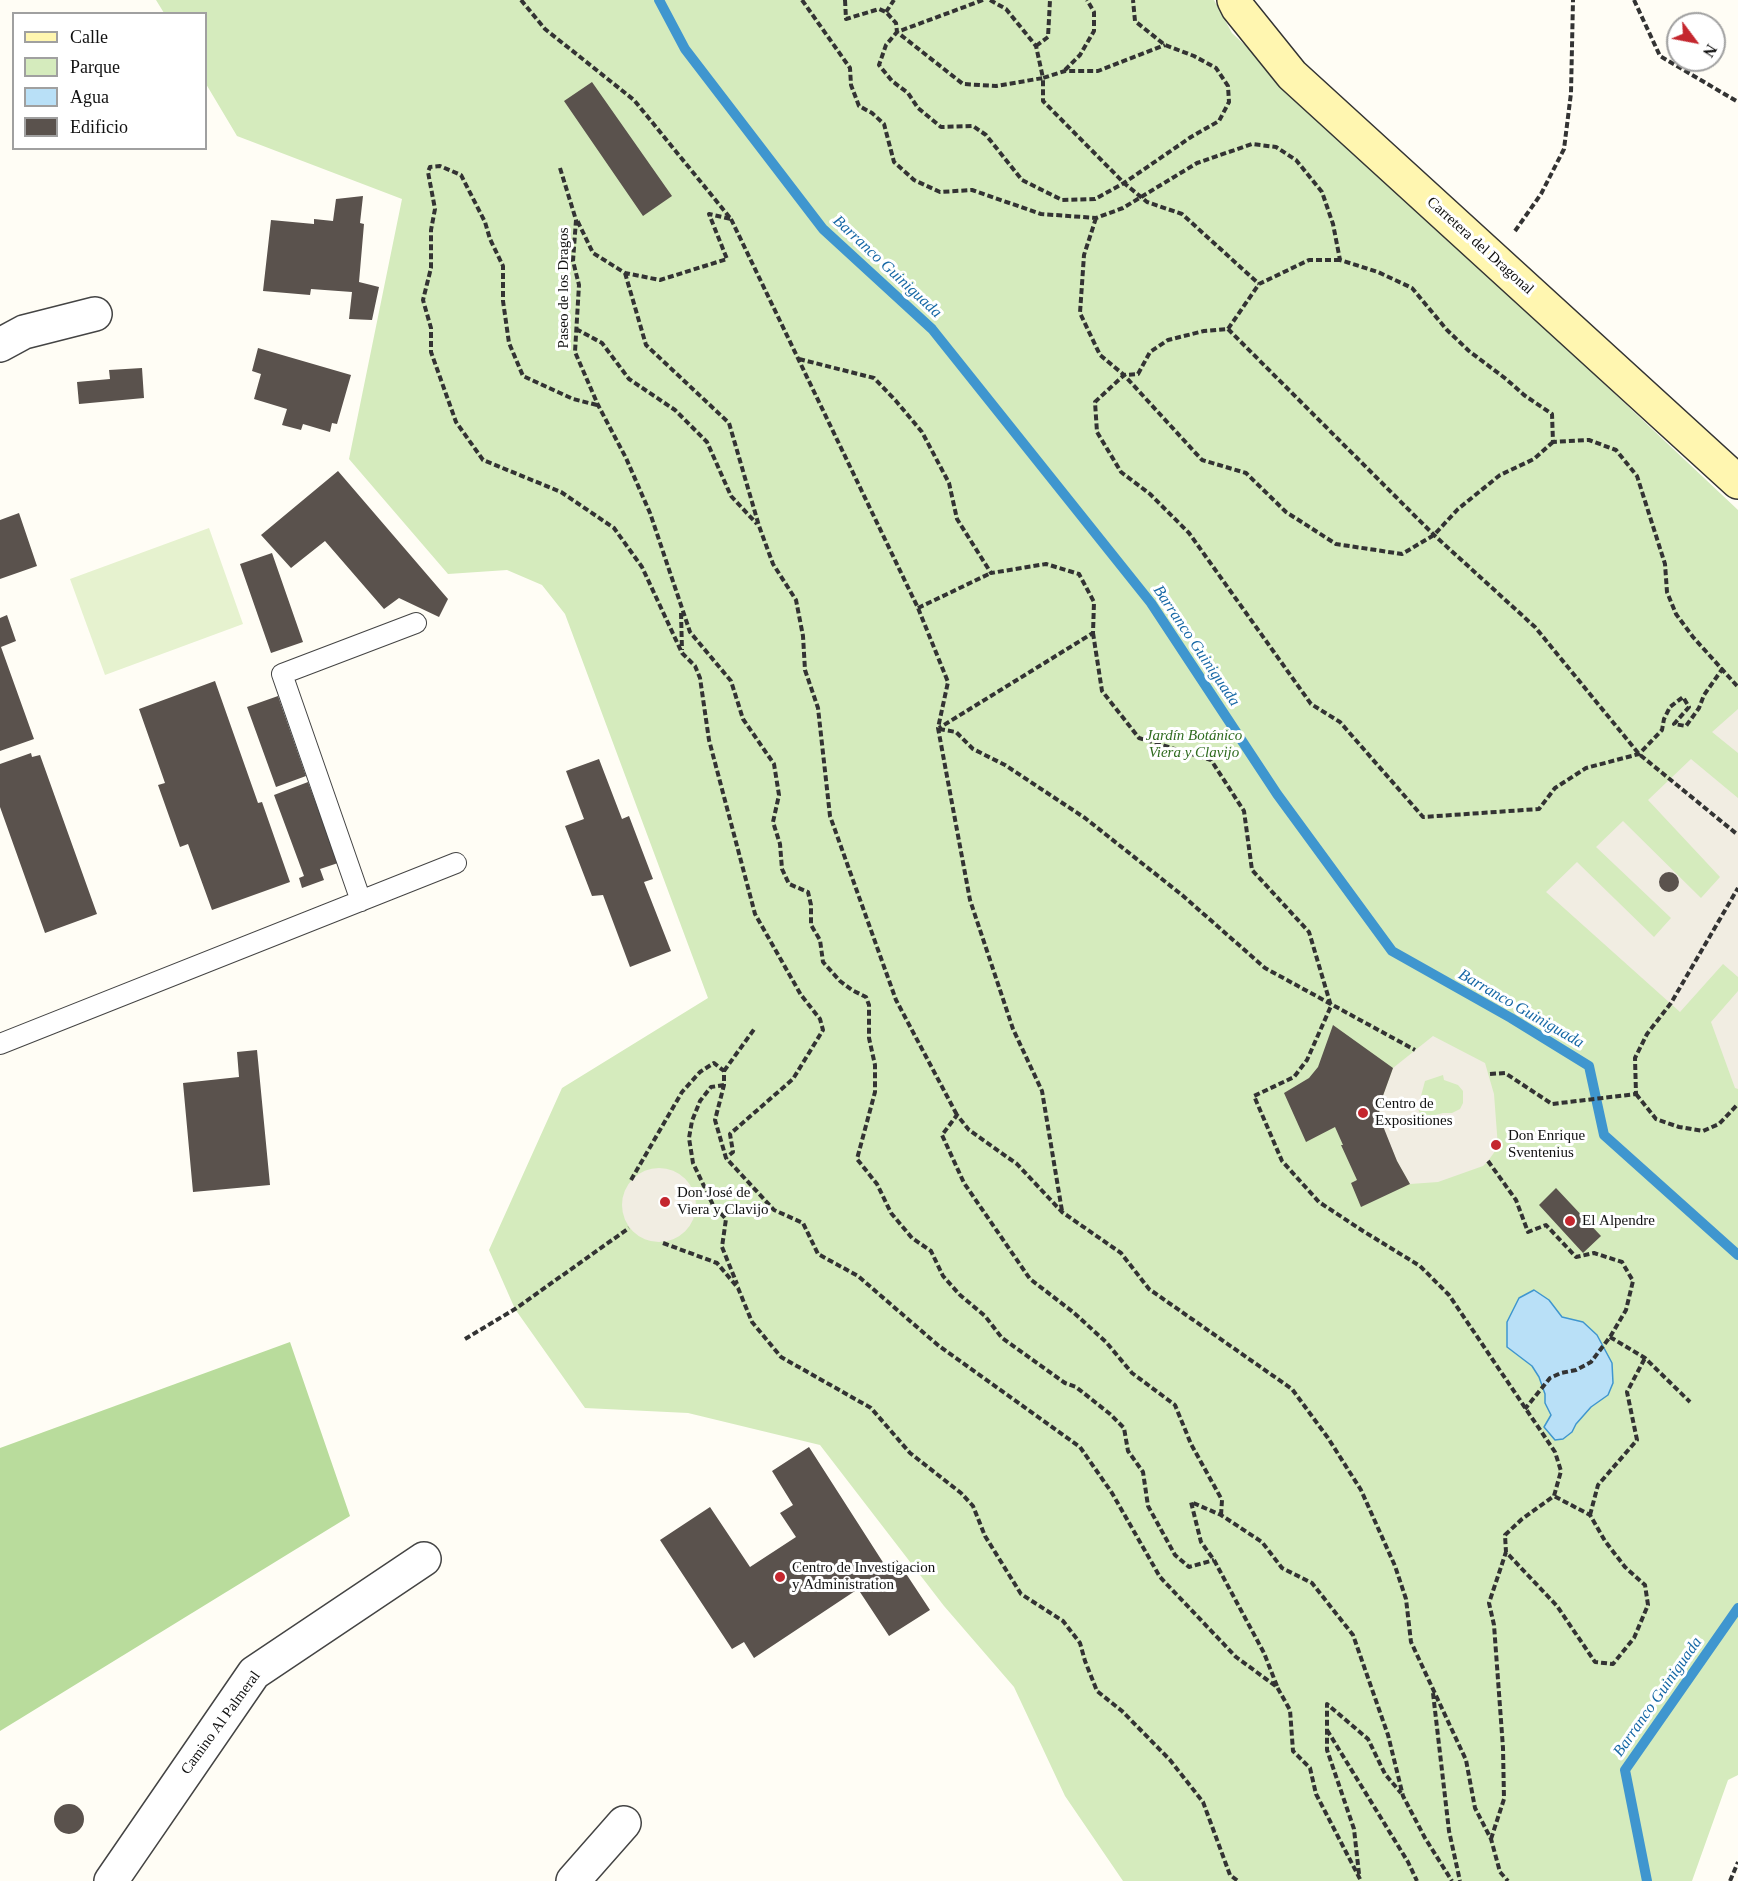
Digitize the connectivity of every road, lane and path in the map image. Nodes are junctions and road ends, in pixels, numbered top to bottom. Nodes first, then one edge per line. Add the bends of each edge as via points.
1 (521, 0) edge
2 (802, 0) edge
3 (844, 0) edge
4 (894, 0) edge
5 (983, 0) edge
6 (990, 0) edge
7 (1050, 0) edge
8 (1088, 0) edge
9 (1133, 0) edge
10 (1234, 0) edge
11 (1573, 0) edge
12 (1634, 0) edge
13 (886, 12) junction
14 (897, 32) junction
15 (1166, 45) junction
16 (1036, 46) junction
17 (1065, 71) junction
18 (1043, 78) junction
19 (1738, 102) edge
20 (560, 168) dead end
21 (1124, 183) junction
22 (1141, 196) junction
23 (1096, 218) junction
24 (731, 219) junction
25 (576, 220) junction
26 (1494, 259) junction
27 (1340, 260) junction
28 (625, 273) junction
29 (1260, 284) junction
30 (95, 314) dead end
31 (576, 329) junction
32 (1228, 329) junction
33 (0, 345) edge
34 (799, 359) junction
35 (1124, 375) junction
36 (598, 405) junction
37 (1553, 442) junction
38 (1738, 482) edge
39 (759, 526) junction
40 (1434, 535) junction
41 (991, 573) junction
42 (681, 606) junction
43 (918, 608) junction
44 (416, 623) dead end
45 (1093, 633) junction
46 (682, 653) junction
47 (1723, 668) junction
48 (1738, 687) edge
49 (938, 728) junction
50 (1639, 754) junction
51 (1738, 835) edge
52 (456, 863) dead end
53 (1738, 888) edge
54 (361, 901) junction
55 (1331, 1005) junction
56 (755, 1028) dead end
57 (0, 1044) edge
58 (1415, 1050) dead end
59 (724, 1071) junction
60 (1490, 1074) dead end
61 (724, 1085) junction
62 (1636, 1094) junction
63 (1738, 1104) edge
64 (957, 1115) junction
65 (726, 1158) junction
66 (1488, 1161) dead end
67 (631, 1180) dead end
68 (1062, 1212) junction
69 (629, 1228) dead end
70 (663, 1242) dead end
71 (738, 1288) junction
72 (1610, 1337) junction
73 (465, 1339) dead end
74 (1645, 1358) junction
75 (1689, 1401) dead end
76 (1524, 1409) junction
77 (1554, 1496) junction
78 (1221, 1515) junction
79 (1590, 1515) junction
80 (1506, 1552) junction
81 (424, 1559) dead end
82 (1214, 1560) junction
83 (1277, 1687) junction
84 (1432, 1690) junction
85 (1327, 1730) junction
86 (1403, 1796) junction
87 (624, 1822) dead end
88 (1491, 1839) junction
89 (1738, 1862) edge
90 (1360, 1880) edge
91 (111, 1881) edge
92 (573, 1881) edge
93 (1238, 1881) edge
94 (1417, 1881) edge
95 (1452, 1881) edge
96 (1460, 1881) edge
97 (1508, 1881) edge
98 (1730, 1881) edge

1 - 24 path via 545,29 634,100
2 - 23 path via 850,68 859,106 884,124 894,162 914,180 940,192 972,190 1041,214
3 - 13 path via 846,19 879,9
4 - 13 path
5 - 14 path
6 - 16 path via 1006,9
7 - 16 path via 1048,37
8 - 17 path via 1095,12 1094,31
9 - 15 path via 1135,21
10 - 26 main road, Carretera del Dragonal via 1292,75
11 - 26 path via 1571,93 1564,149 1541,194
12 - 19 path via 1660,56
13 - 14 path via 896,23
14 - 18 path via 963,84 996,86
14 - 21 path via 886,45 879,65 941,127 973,126 986,135 1022,180 1062,200 1095,199
15 - 17 path via 1098,71
15 - 21 path via 1216,68 1228,86 1229,102 1219,121
16 - 18 path
17 - 18 path
18 - 21 path via 1043,101
20 - 25 path, Paseo de los Dragos
21 - 22 path
22 - 23 path
22 - 27 path via 1197,163 1252,144 1276,147 1296,160 1322,192
22 - 29 path via 1147,202 1182,214
23 - 35 path via 1084,255 1080,313 1100,355
24 - 28 path via 709,214 727,259 660,280
24 - 34 path
25 - 28 path via 593,253
25 - 31 path, Paseo de los Dragos
26 - 38 main road, Carretera del Dragonal
27 - 29 path via 1309,260
27 - 37 path via 1412,288 1469,351 1552,414
28 - 39 path via 646,345 729,423
29 - 32 path
30 - 33 street via 24,332
31 - 36 path, Paseo de los Dragos via 574,352
31 - 39 path via 602,343 629,379 675,410 707,442 731,496
32 - 35 path via 1168,340 1150,352 1138,374
32 - 40 path
34 - 41 path via 874,378 896,401 922,432 950,483 957,519
34 - 43 path
35 - 40 path via 1202,460 1246,473 1286,512 1336,544 1402,554
35 - 50 path via 1095,402 1098,432 1121,472 1189,532 1311,704 1340,722 1422,817 1539,809 1555,788 1586,768
36 - 42 path, Paseo de los Dragos via 650,513
36 - 46 path via 573,399 523,376 509,343 503,266 485,222 461,175 440,166 430,167 435,209 431,268 423,300 431,328 431,352 456,422 483,460 561,492 614,528 642,567
37 - 40 path via 1534,459 1500,475 1458,509
37 - 47 path via 1589,440 1616,450 1637,476 1665,564 1666,592 1693,637
39 - 64 path via 773,564 796,600 805,670 818,708 830,816 896,1000
40 - 50 path via 1535,627
41 - 43 path
41 - 45 path via 1046,564 1079,574 1094,602
42 - 46 path
42 - 82 path via 690,632 731,681 743,719 774,764 779,795 773,822 782,869 789,884 808,892 811,924 820,940 824,962 840,981 866,997 870,1005 875,1092 857,1159 877,1184 891,1213 912,1238 931,1251 943,1276 1002,1338 1065,1383 1076,1386 1124,1428 1128,1451 1143,1472 1148,1506 1175,1555 1189,1567
43 - 49 path via 948,682
44 - 54 lane via 282,674
45 - 49 path
45 - 55 path via 1102,691 1139,738 1211,760 1244,810 1252,870 1309,932
46 - 65 path via 700,678 709,740 755,914 823,1030 793,1079 730,1134 733,1152
47 - 48 path
47 - 50 path via 1686,726 1674,724 1689,707 1683,697 1670,707 1662,730
49 - 55 path via 956,732 973,749 1005,765 1085,818 1265,968
49 - 68 path via 970,900 1013,1029 1042,1091
50 - 51 path
52 - 54 lane
53 - 62 path via 1635,1058
54 - 57 lane
55 - 58 path
55 - 76 path via 1307,1060 1294,1077 1254,1096 1282,1161 1319,1202 1420,1266 1449,1295
56 - 59 path
59 - 61 path
59 - 67 path via 714,1063 682,1092
60 - 62 path via 1505,1073 1552,1104
61 - 65 path via 715,1120
61 - 71 path via 711,1087 700,1101 689,1138 693,1163 713,1205 726,1220 722,1247
62 - 63 path via 1656,1119 1703,1131 1719,1124
64 - 68 path via 969,1130 1017,1164
64 - 78 path via 942,1136 964,1183 1030,1279 1106,1342 1132,1373 1175,1405 1222,1500
65 - 83 path via 774,1210 802,1223 818,1254 858,1276 939,1346 1080,1448 1112,1493 1160,1577 1236,1657
66 - 72 path via 1516,1200 1528,1232 1546,1225 1576,1257 1594,1253 1622,1262 1633,1281 1626,1310
68 - 84 path via 1121,1253 1149,1289 1292,1389 1361,1490 1395,1566 1406,1599 1411,1642
69 - 73 path via 515,1309
70 - 71 path via 717,1263
71 - 93 path via 752,1322 781,1357 871,1408 910,1453 973,1506 985,1536 1021,1594 1063,1621 1080,1643 1096,1691 1122,1711 1170,1760 1203,1802 1230,1875
72 - 74 path
72 - 76 path via 1591,1362 1550,1378
74 - 75 path
74 - 79 path via 1627,1392 1637,1440 1598,1485
76 - 77 path via 1555,1452 1561,1471
77 - 79 path
77 - 80 path via 1505,1535
78 - 82 path via 1191,1502 1201,1542
78 - 86 path via 1262,1542 1282,1568 1312,1583 1353,1635 1388,1735
79 - 80 path via 1625,1567 1645,1585 1648,1605 1634,1638 1613,1664 1595,1662 1557,1606
80 - 88 path via 1489,1603 1494,1625 1504,1779 1504,1799
81 - 91 street, Camino Al Palmeral via 254,1672
82 - 83 path via 1264,1653
83 - 90 path via 1290,1710 1293,1751 1310,1768 1316,1794
84 - 88 path via 1466,1760 1475,1808
84 - 96 path via 1449,1831
85 - 86 path via 1327,1704 1368,1739
85 - 90 path via 1327,1750 1354,1829
85 - 94 path
86 - 95 path
87 - 92 street
88 - 97 path via 1500,1872
89 - 98 path

